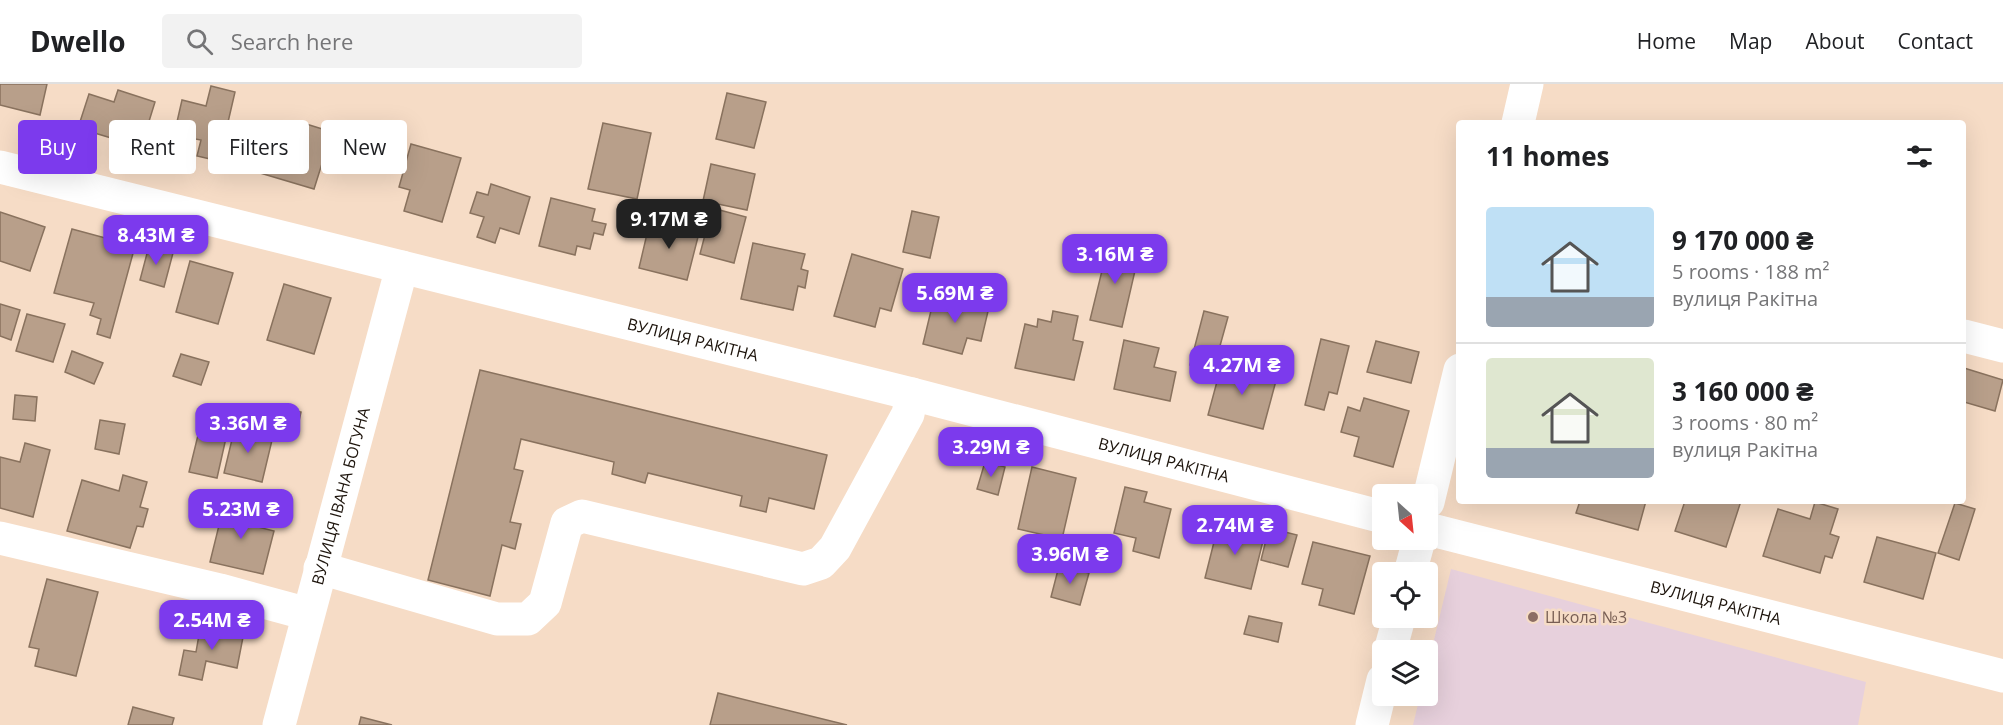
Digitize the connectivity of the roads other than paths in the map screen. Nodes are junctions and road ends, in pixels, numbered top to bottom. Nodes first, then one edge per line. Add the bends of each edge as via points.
1 (1527, 84) edge
2 (1519, 120) edge
3 (0, 167) edge
4 (402, 267) junction
5 (1966, 337) edge
6 (2003, 346) edge
7 (1456, 386) edge
8 (912, 394) junction
9 (1432, 484) edge
10 (1372, 514) edge
11 (1438, 531) edge
12 (0, 538) edge
13 (320, 568) junction
14 (308, 614) junction
15 (2002, 668) edge
16 (1377, 706) edge
17 (279, 725) edge
18 (1372, 725) edge

1 - 2 street
3 - 4 street, ВУЛИЦЯ РАКІТНА
4 - 8 street, ВУЛИЦЯ РАКІТНА
4 - 13 street, ВУЛИЦЯ ІВАНА БОГУНА
5 - 6 street
7 - 9 street
8 - 10 street, ВУЛИЦЯ РАКІТНА
8 - 13 street via 908,414 835,549 821,564 803,569 582,516 567,523 545,603 528,619 498,619
11 - 15 street, ВУЛИЦЯ РАКІТНА
12 - 14 street
13 - 14 street, ВУЛИЦЯ ІВАНА БОГУНА
14 - 17 street, ВУЛИЦЯ ІВАНА БОГУНА
16 - 18 street

